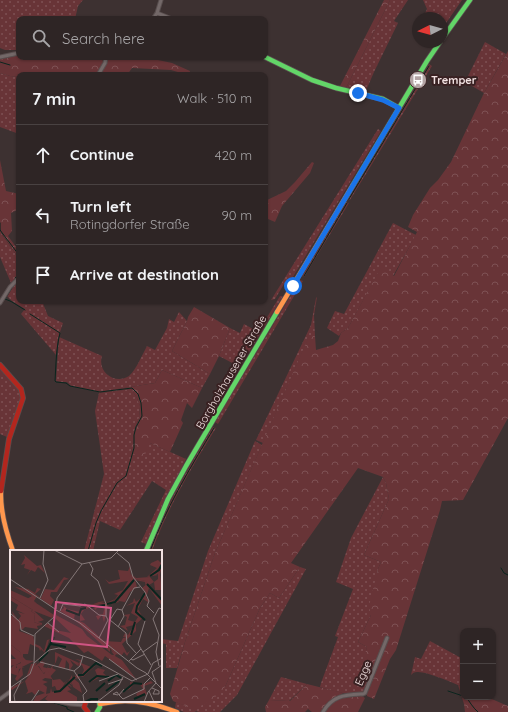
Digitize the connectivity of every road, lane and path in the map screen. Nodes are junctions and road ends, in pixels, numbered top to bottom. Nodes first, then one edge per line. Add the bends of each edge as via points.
1 (161, 0) edge
2 (470, 0) edge
3 (156, 13) junction
4 (154, 16) edge
5 (164, 16) edge
6 (448, 31) edge
7 (436, 48) edge
8 (16, 54) edge
9 (0, 57) edge
10 (268, 58) edge
11 (106, 60) edge
12 (100, 72) edge
13 (399, 108) junction
14 (16, 281) edge
15 (0, 303) edge
16 (0, 365) edge
17 (13, 550) edge
18 (146, 550) edge
19 (387, 638) dead end
20 (10, 692) edge
21 (0, 699) edge
22 (61, 702) edge
23 (111, 702) edge
24 (135, 702) edge
25 (85, 703) edge
26 (99, 703) edge
27 (88, 712) edge
28 (97, 712) edge
29 (176, 712) edge
30 (323, 712) edge

1 - 3 street
2 - 6 main road
3 - 4 street
3 - 5 street
7 - 13 main road, Borgholzhausener Straße
8 - 9 street
10 - 13 main road via 312,80 378,98
11 - 12 street
13 - 18 main road, Borgholzhausener Straße via 186,466 168,499
14 - 15 street
16 - 17 main road via 21,389 23,398 9,439 0,500
19 - 30 street, Egge via 365,693 337,698 330,702
20 - 21 street
22 - 25 street
23 - 26 main road
24 - 29 main road
25 - 27 main road
26 - 28 main road via 100,708

